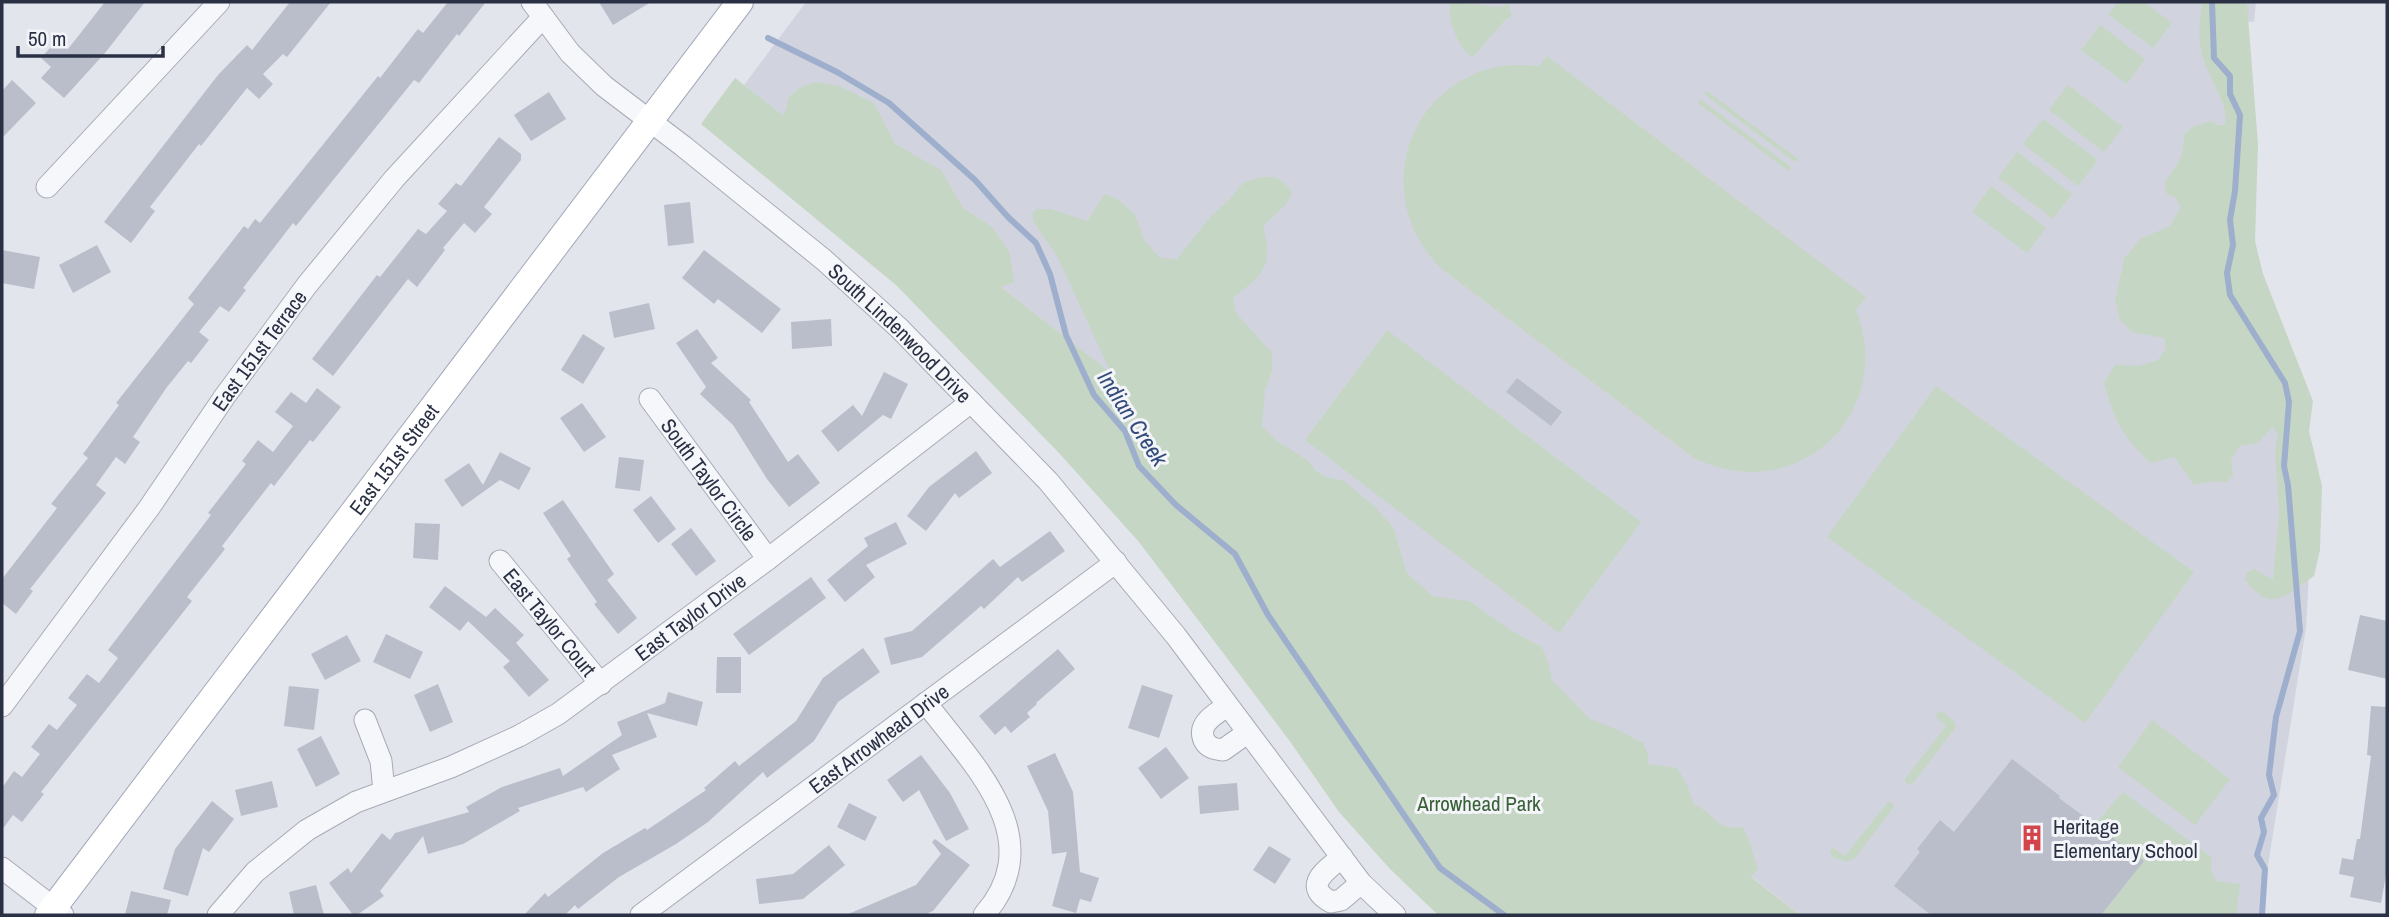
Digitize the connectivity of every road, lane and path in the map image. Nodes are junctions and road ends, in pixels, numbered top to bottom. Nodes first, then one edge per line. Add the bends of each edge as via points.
1 (219, 2) edge
2 (740, 2) edge
3 (537, 9) edge
4 (649, 121) junction
5 (47, 187) dead end
6 (650, 399) dead end
7 (971, 402) junction
8 (768, 559) junction
9 (500, 561) dead end
10 (1116, 562) junction
11 (601, 684) junction
12 (926, 703) junction
13 (2, 706) edge
14 (1227, 706) junction
15 (365, 720) dead end
16 (1247, 733) junction
17 (384, 791) junction
18 (1342, 857) junction
19 (2, 869) edge
20 (1361, 883) junction
21 (55, 913) edge
22 (218, 915) edge
23 (642, 915) edge
24 (984, 915) edge
25 (1395, 915) edge

1 - 5 street
2 - 4 main road, East 151st Street
3 - 4 street, South Lindenwood Drive via 570,53
3 - 13 street, East 151st Terrace via 307,285
4 - 7 street, South Lindenwood Drive via 824,260
4 - 21 main road, East 151st Street
6 - 8 street, South Taylor Circle
7 - 8 street, East Taylor Drive
7 - 10 street, South Lindenwood Drive via 1048,481
8 - 11 street, East Taylor Drive
9 - 11 street, East Taylor Court
10 - 12 street, East Arrowhead Drive
10 - 14 street, South Lindenwood Drive
11 - 17 street, East Taylor Drive via 519,736
12 - 23 street, East Arrowhead Drive
12 - 24 street via 999,802 1007,824 1008,875
14 - 16 street, South Lindenwood Drive
14 - 16 street via 1203,727 1207,745 1223,750
15 - 17 street via 381,761
16 - 18 street, South Lindenwood Drive
17 - 22 street, East Taylor Drive via 307,830 255,872
18 - 20 street, South Lindenwood Drive
18 - 20 street via 1321,874 1317,883 1321,896 1331,902 1341,900
19 - 21 street
20 - 25 street, South Lindenwood Drive

